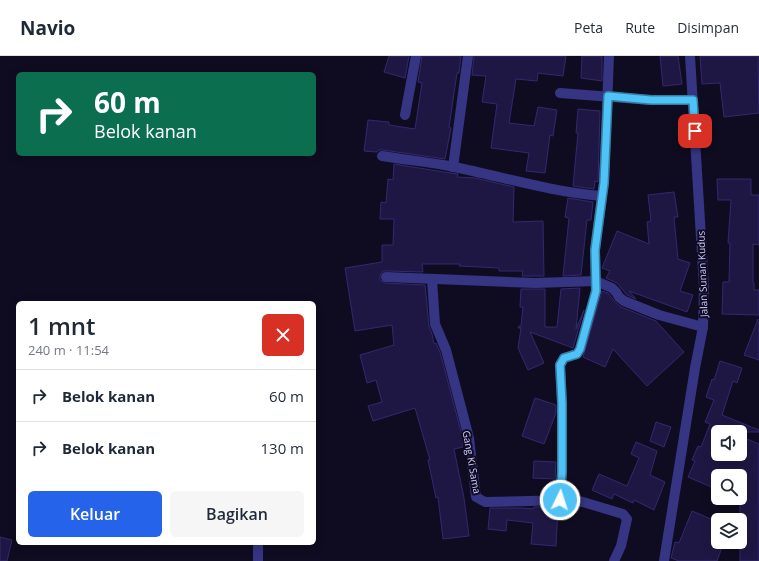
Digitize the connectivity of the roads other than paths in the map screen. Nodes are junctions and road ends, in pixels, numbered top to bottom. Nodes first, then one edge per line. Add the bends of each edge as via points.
1 (416, 56) edge
2 (468, 56) edge
3 (609, 56) edge
4 (690, 56) edge
5 (560, 94) dead end
6 (608, 96) junction
7 (693, 100) junction
8 (405, 115) dead end
9 (382, 156) dead end
10 (453, 167) junction
11 (602, 196) junction
12 (386, 277) dead end
13 (432, 280) junction
14 (596, 281) junction
15 (704, 327) junction
16 (560, 500) junction
17 (258, 545) edge
18 (258, 561) edge
19 (614, 561) edge
20 (664, 561) edge

1 - 8 street
2 - 10 street
3 - 6 street
4 - 7 street, Jalan Sunan Kudus
5 - 6 street
6 - 7 street
6 - 11 street
7 - 15 street, Jalan Sunan Kudus
9 - 10 street
10 - 11 street
11 - 14 street via 595,250
12 - 13 street
13 - 14 street via 535,283
13 - 16 street, Gang Ki Sama via 435,324 446,350 469,438 476,496 484,502
14 - 15 street via 612,288 624,301 659,315
14 - 16 street via 593,305 580,349 577,354 564,358 560,365
15 - 20 street, Jalan Sunan Kudus
16 - 19 street, Gang Ki Sama via 583,502 626,516 621,546
17 - 18 street

